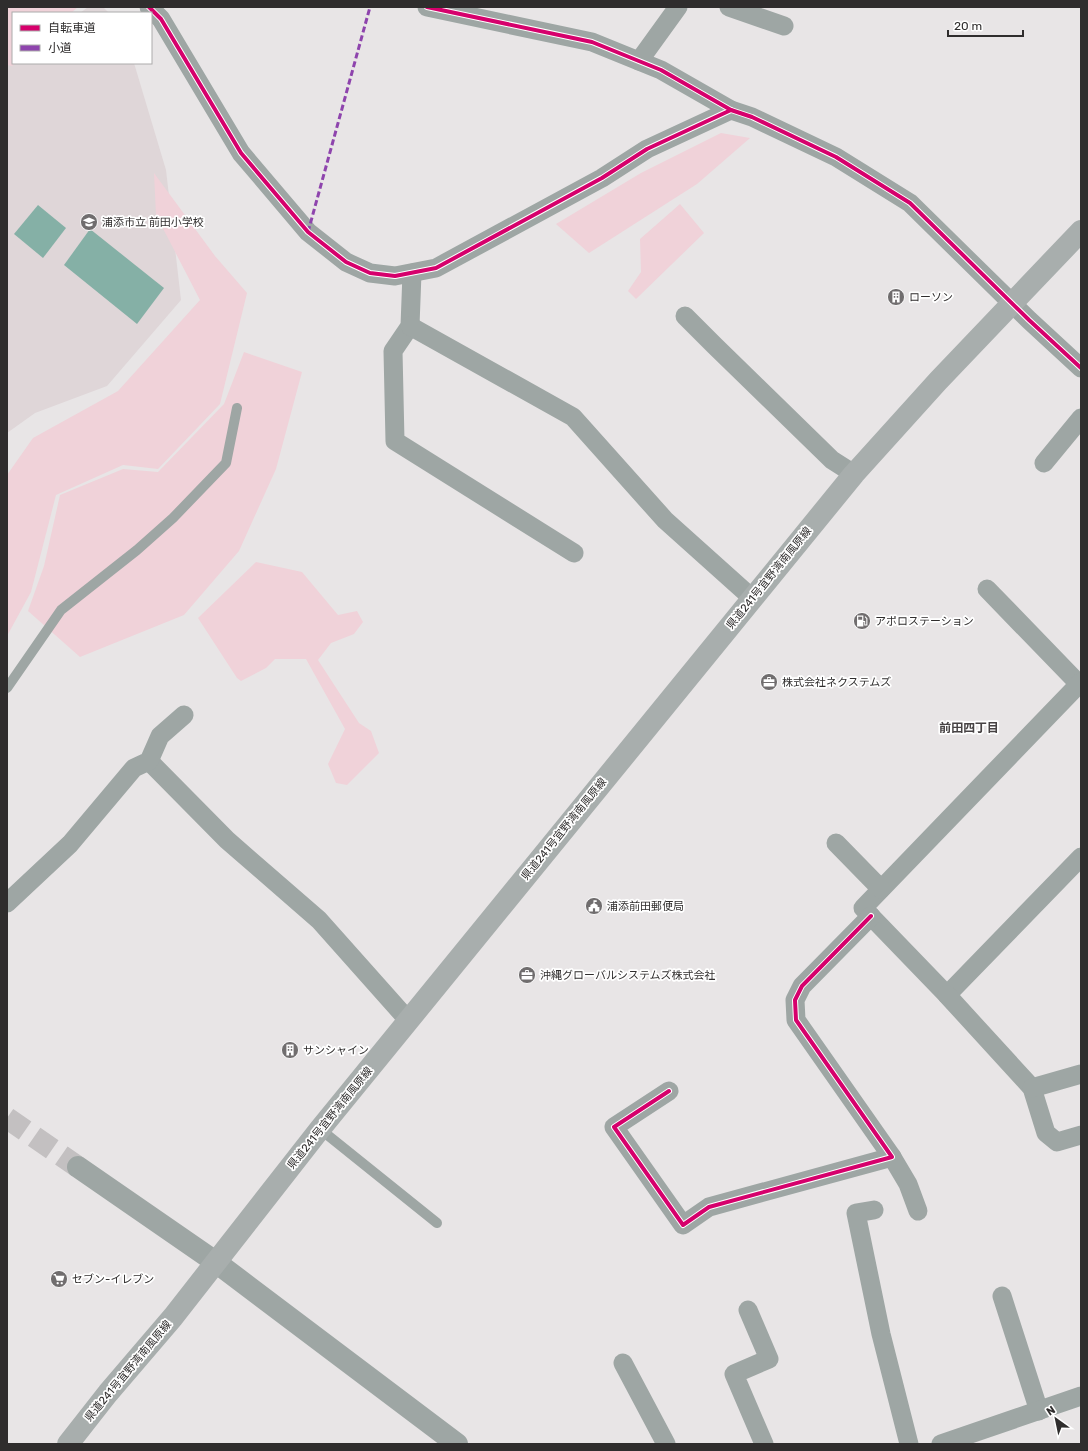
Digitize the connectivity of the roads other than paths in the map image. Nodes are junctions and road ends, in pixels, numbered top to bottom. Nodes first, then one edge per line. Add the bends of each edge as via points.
1 (149, 7) edge
2 (427, 7) edge
3 (678, 7) edge
4 (729, 7) edge
5 (784, 26) dead end
6 (639, 61) junction
7 (731, 110) junction
8 (1081, 231) edge
9 (412, 273) junction
10 (1012, 303) junction
11 (685, 316) dead end
12 (410, 326) junction
13 (1081, 368) edge
14 (237, 408) dead end
15 (1081, 418) edge
16 (1044, 463) dead end
17 (854, 474) junction
18 (574, 553) dead end
19 (987, 589) dead end
20 (752, 598) junction
21 (1080, 683) edge
22 (7, 688) edge
23 (184, 715) dead end
24 (149, 761) junction
25 (836, 843) dead end
26 (1081, 858) edge
27 (881, 889) junction
28 (7, 903) edge
29 (872, 916) junction
30 (947, 995) junction
31 (408, 1020) junction
32 (1081, 1074) edge
33 (1032, 1088) junction
34 (669, 1091) dead end
35 (320, 1129) junction
36 (1081, 1135) edge
37 (892, 1157) junction
38 (78, 1167) tunnel mouth
39 (874, 1210) dead end
40 (918, 1211) dead end
41 (437, 1224) dead end
42 (217, 1263) junction
43 (1002, 1296) dead end
44 (748, 1310) dead end
45 (623, 1363) dead end
46 (1081, 1396) edge
47 (1039, 1411) junction
48 (68, 1444) edge
49 (457, 1444) edge
50 (666, 1444) edge
51 (764, 1444) edge
52 (909, 1444) edge
53 (941, 1444) edge

1 - 9 street via 161,20 241,153 308,232 346,262 370,273 395,276
2 - 6 street via 592,42
3 - 6 street
4 - 5 street
6 - 7 street via 661,70
7 - 9 street via 647,150 602,178 436,268
7 - 10 street via 752,117 836,157 910,204
8 - 10 main road, 県道241号宜野湾南風原線
9 - 12 street
10 - 13 street
10 - 17 main road, 県道241号宜野湾南風原線
11 - 17 street via 832,460
12 - 18 street via 393,351 396,441
12 - 20 street via 573,417 666,520
14 - 22 lane via 226,463 142,546 61,610
15 - 16 street
17 - 20 main road, 県道241号宜野湾南風原線
19 - 21 street
20 - 31 main road, 県道241号宜野湾南風原線
21 - 27 street
23 - 24 street via 160,736
24 - 28 street via 134,768 70,844
24 - 31 street via 227,840 319,920
25 - 27 street
26 - 30 street
27 - 29 street via 863,908
29 - 30 street
29 - 37 street via 802,986 794,1000 796,1020
30 - 33 street
31 - 35 main road, 県道241号宜野湾南風原線
32 - 33 street
33 - 36 street via 1046,1133 1058,1142
34 - 37 street via 614,1127 683,1225 709,1207
35 - 41 lane
35 - 42 main road, 県道241号宜野湾南風原線
37 - 40 street via 908,1184
38 - 42 street
39 - 52 street via 856,1213
42 - 48 main road, 県道241号宜野湾南風原線
42 - 49 street
43 - 47 street
44 - 51 street via 769,1359 734,1374
45 - 50 street
46 - 47 street
47 - 53 street

